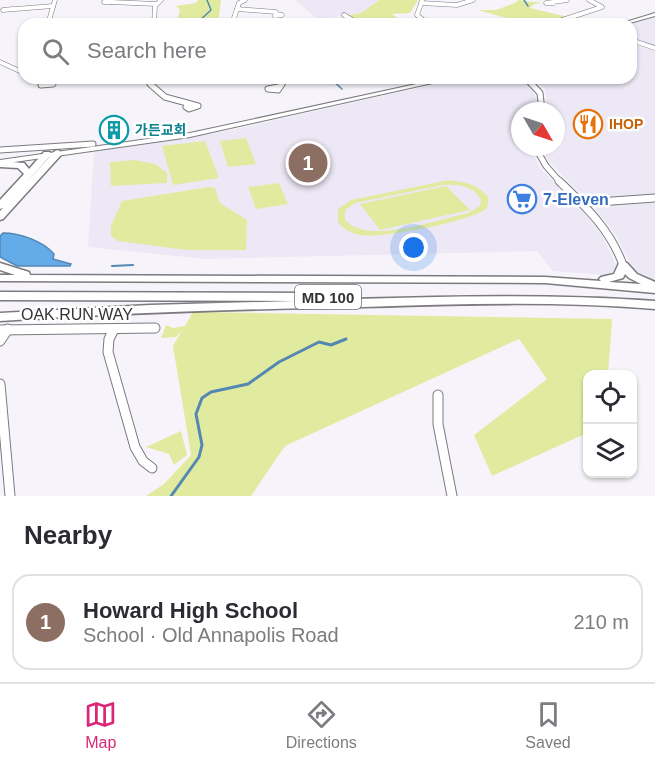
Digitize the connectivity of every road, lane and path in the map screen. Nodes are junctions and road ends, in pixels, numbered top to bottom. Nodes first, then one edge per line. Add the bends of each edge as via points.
1 (55, 0) edge
2 (161, 0) edge
3 (245, 0) edge
4 (473, 0) edge
5 (567, 0) edge
6 (589, 0) edge
7 (422, 2) edge
8 (110, 3) dead end
9 (554, 3) dead end
10 (156, 4) junction
11 (53, 6) junction
12 (13, 9) dead end
13 (237, 9) junction
14 (277, 14) dead end
15 (655, 14) edge
16 (344, 15) dead end
17 (50, 18) edge
18 (155, 18) edge
19 (235, 18) edge
20 (349, 18) edge
21 (421, 18) edge
22 (570, 18) edge
23 (637, 19) edge
24 (637, 42) edge
25 (655, 48) edge
26 (0, 62) edge
27 (18, 70) edge
28 (150, 84) edge
29 (281, 84) edge
30 (424, 84) edge
31 (532, 84) edge
32 (278, 87) dead end
33 (541, 102) edge
34 (188, 105) dead end
35 (93, 144) dead end
36 (0, 150) edge
37 (58, 153) junction
38 (47, 154) junction
39 (540, 156) edge
40 (0, 163) edge
41 (28, 174) junction
42 (655, 198) edge
43 (584, 203) junction
44 (0, 206) edge
45 (0, 217) edge
46 (623, 265) junction
47 (0, 266) edge
48 (0, 278) edge
49 (98, 278) junction
50 (575, 280) junction
51 (655, 287) edge
52 (0, 296) edge
53 (655, 305) edge
54 (0, 317) edge
55 (155, 328) dead end
56 (4, 329) edge
57 (114, 329) junction
58 (0, 341) edge
59 (0, 384) edge
60 (438, 395) dead end
61 (152, 468) dead end
62 (10, 496) edge
63 (452, 496) edge

1 - 11 street
2 - 10 street
3 - 13 street
4 - 7 street via 457,5
5 - 9 street
6 - 22 street via 602,8
7 - 21 street via 417,15
8 - 10 street
10 - 18 street
11 - 12 street
11 - 17 street
13 - 14 street via 264,9
13 - 19 street
15 - 23 main road
16 - 20 street
24 - 25 street
26 - 27 street
28 - 34 street via 151,88
29 - 32 street
30 - 37 main road via 190,135
31 - 33 street via 540,93
35 - 36 street
37 - 38 main road
37 - 45 highway
38 - 40 main road
38 - 41 highway
39 - 43 street via 549,170
40 - 41 highway via 21,165
41 - 44 highway
42 - 43 street
43 - 46 street via 614,240
46 - 50 highway via 619,276
46 - 51 highway via 633,276
47 - 49 highway via 26,274
48 - 49 highway, MD 100
49 - 50 highway, MD 100
50 - 51 highway, MD 100
52 - 53 highway, MD 100 via 552,297
53 - 54 highway via 579,300 258,305
55 - 57 street, OAK RUN WAY
56 - 57 street, OAK RUN WAY
56 - 58 street
57 - 61 street via 108,352 138,455
59 - 62 street
60 - 63 street via 438,424

